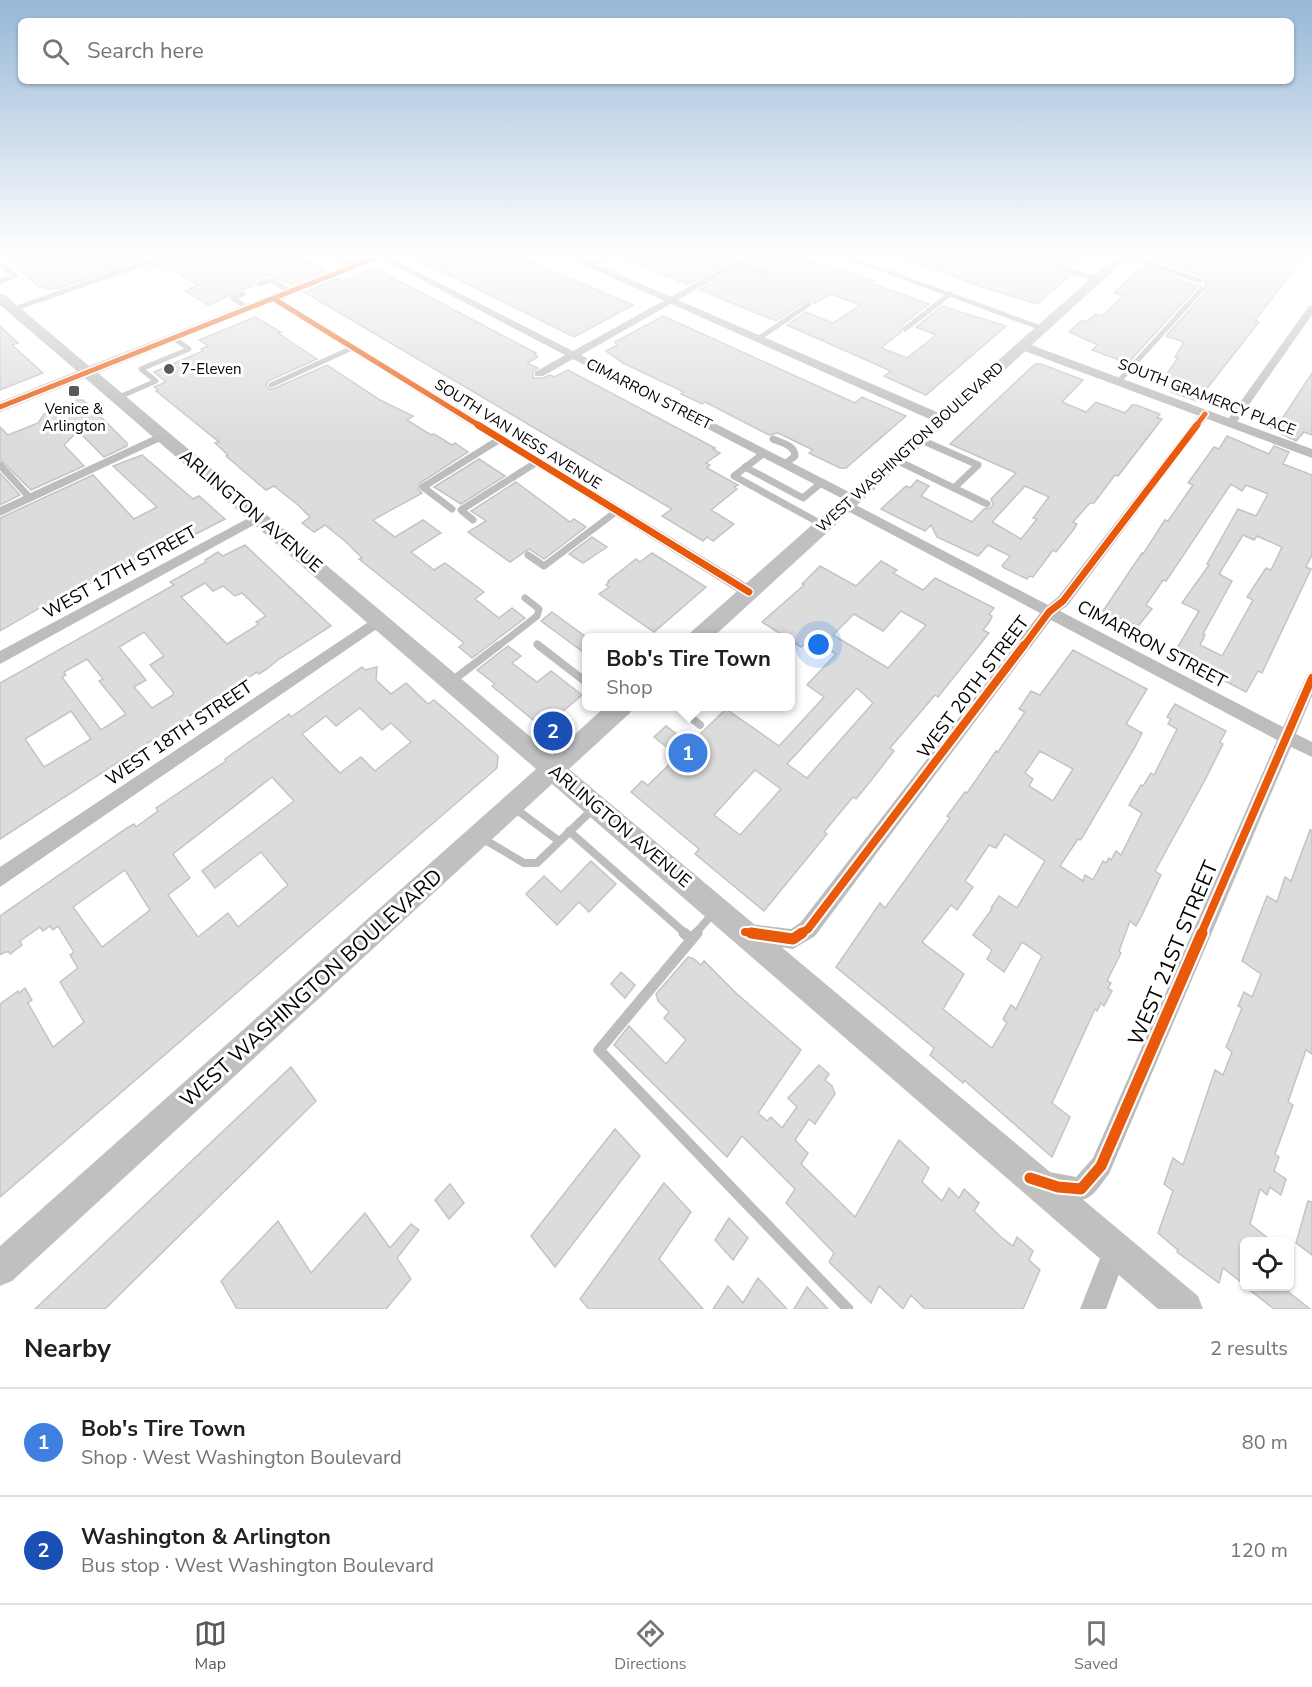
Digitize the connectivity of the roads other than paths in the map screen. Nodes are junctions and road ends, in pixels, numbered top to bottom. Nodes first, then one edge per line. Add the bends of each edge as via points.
1 (22, 318) edge
2 (227, 318) edge
3 (304, 318) edge
4 (500, 318) edge
5 (639, 318) edge
6 (711, 318) edge
7 (788, 318) edge
8 (919, 318) edge
9 (1016, 318) edge
10 (1054, 318) edge
11 (1176, 318) edge
12 (1305, 318) edge
13 (1043, 328) junction
14 (905, 329) dead end
15 (175, 339) junction
16 (758, 339) junction
17 (1023, 346) junction
18 (352, 348) junction
19 (573, 356) junction
20 (88, 374) junction
21 (540, 374) dead end
22 (1118, 382) junction
23 (271, 385) dead end
24 (117, 398) junction
25 (0, 407) edge
26 (1205, 414) junction
27 (941, 419) junction
28 (1230, 424) junction
29 (163, 436) junction
30 (500, 439) junction
31 (773, 439) dead end
32 (920, 439) junction
33 (764, 453) junction
34 (1312, 454) edge
35 (896, 460) junction
36 (537, 462) junction
37 (785, 464) junction
38 (0, 465) edge
39 (745, 467) junction
40 (821, 483) junction
41 (954, 488) junction
42 (30, 498) junction
43 (849, 502) junction
44 (987, 504) dead end
45 (452, 508) dead end
46 (617, 511) junction
47 (0, 512) edge
48 (258, 517) junction
49 (474, 520) dead end
50 (824, 525) junction
51 (528, 555) dead end
52 (749, 592) junction
53 (525, 598) dead end
54 (1049, 612) junction
55 (380, 620) junction
56 (704, 633) edge
57 (537, 644) dead end
58 (0, 658) edge
59 (1312, 678) edge
60 (582, 679) edge
61 (451, 682) junction
62 (616, 711) edge
63 (683, 711) edge
64 (700, 725) dead end
65 (1287, 737) junction
66 (1312, 750) edge
67 (553, 770) junction
68 (596, 806) junction
69 (512, 807) junction
70 (569, 831) junction
71 (478, 836) junction
72 (559, 841) junction
73 (0, 878) edge
74 (716, 908) junction
75 (745, 932) junction
76 (691, 939) junction
77 (1030, 1178) junction
78 (1116, 1250) junction
79 (0, 1269) edge
80 (848, 1309) edge
81 (1093, 1309) edge
82 (1185, 1309) edge

1 - 20 main road, ARLINGTON AVENUE
2 - 15 main road
3 - 18 street, SOUTH VAN NESS AVENUE
4 - 19 street, CIMARRON STREET
5 - 19 street
6 - 16 street
7 - 16 lane
8 - 14 lane
9 - 13 street
10 - 13 main road, WEST WASHINGTON BOULEVARD
11 - 22 lane
12 - 28 street
13 - 17 main road, WEST WASHINGTON BOULEVARD
15 - 20 main road
15 - 24 lane via 189,349 141,369 156,381
16 - 27 street
17 - 22 street, SOUTH GRAMERCY PLACE
17 - 27 main road, WEST WASHINGTON BOULEVARD
18 - 23 lane
18 - 30 street, SOUTH VAN NESS AVENUE
19 - 21 street
19 - 33 street, CIMARRON STREET
20 - 24 main road, ARLINGTON AVENUE
20 - 25 main road
22 - 26 street, SOUTH GRAMERCY PLACE
24 - 29 main road, ARLINGTON AVENUE
26 - 28 street, SOUTH GRAMERCY PLACE
26 - 54 street, WEST 20TH STREET via 1063,601
27 - 32 main road, WEST WASHINGTON BOULEVARD
28 - 34 street, SOUTH GRAMERCY PLACE
29 - 42 street
29 - 48 main road, ARLINGTON AVENUE
30 - 36 street, SOUTH VAN NESS AVENUE
30 - 45 lane via 423,487
31 - 37 lane via 795,452
32 - 35 main road, WEST WASHINGTON BOULEVARD
32 - 41 lane via 978,465
33 - 37 street, CIMARRON STREET
33 - 39 lane
35 - 41 lane
35 - 43 main road, WEST WASHINGTON BOULEVARD
36 - 46 street, SOUTH VAN NESS AVENUE
36 - 49 lane via 461,510
37 - 40 street, CIMARRON STREET
38 - 42 lane
39 - 40 lane via 803,498
39 - 50 lane via 734,476
40 - 43 street, CIMARRON STREET
41 - 44 lane
42 - 47 street
43 - 50 main road, WEST WASHINGTON BOULEVARD
43 - 54 street, CIMARRON STREET
46 - 51 lane via 544,566
46 - 52 street, SOUTH VAN NESS AVENUE
48 - 55 main road, ARLINGTON AVENUE
48 - 58 street, WEST 17TH STREET
50 - 52 main road, WEST WASHINGTON BOULEVARD
52 - 56 main road, WEST WASHINGTON BOULEVARD
53 - 61 lane via 539,609 537,616
54 - 65 street, CIMARRON STREET
54 - 75 street, WEST 20TH STREET via 808,929 793,939
55 - 61 main road, ARLINGTON AVENUE
55 - 73 street, WEST 18TH STREET
57 - 60 lane
59 - 65 street, WEST 21ST STREET
61 - 67 main road, ARLINGTON AVENUE
62 - 67 main road, WEST WASHINGTON BOULEVARD
63 - 64 lane
65 - 66 street, CIMARRON STREET
65 - 77 street, WEST 21ST STREET via 1101,1166 1081,1189
67 - 68 main road, ARLINGTON AVENUE
67 - 69 main road, WEST WASHINGTON BOULEVARD
68 - 70 lane
68 - 74 main road, ARLINGTON AVENUE
69 - 71 main road, WEST WASHINGTON BOULEVARD
69 - 72 lane
70 - 72 lane
70 - 76 lane
71 - 72 lane via 531,865
71 - 79 main road, WEST WASHINGTON BOULEVARD
74 - 75 main road, ARLINGTON AVENUE
74 - 76 lane
75 - 77 main road, ARLINGTON AVENUE
76 - 80 lane via 599,1050
77 - 78 main road, ARLINGTON AVENUE
78 - 81 street
78 - 82 main road, ARLINGTON AVENUE

